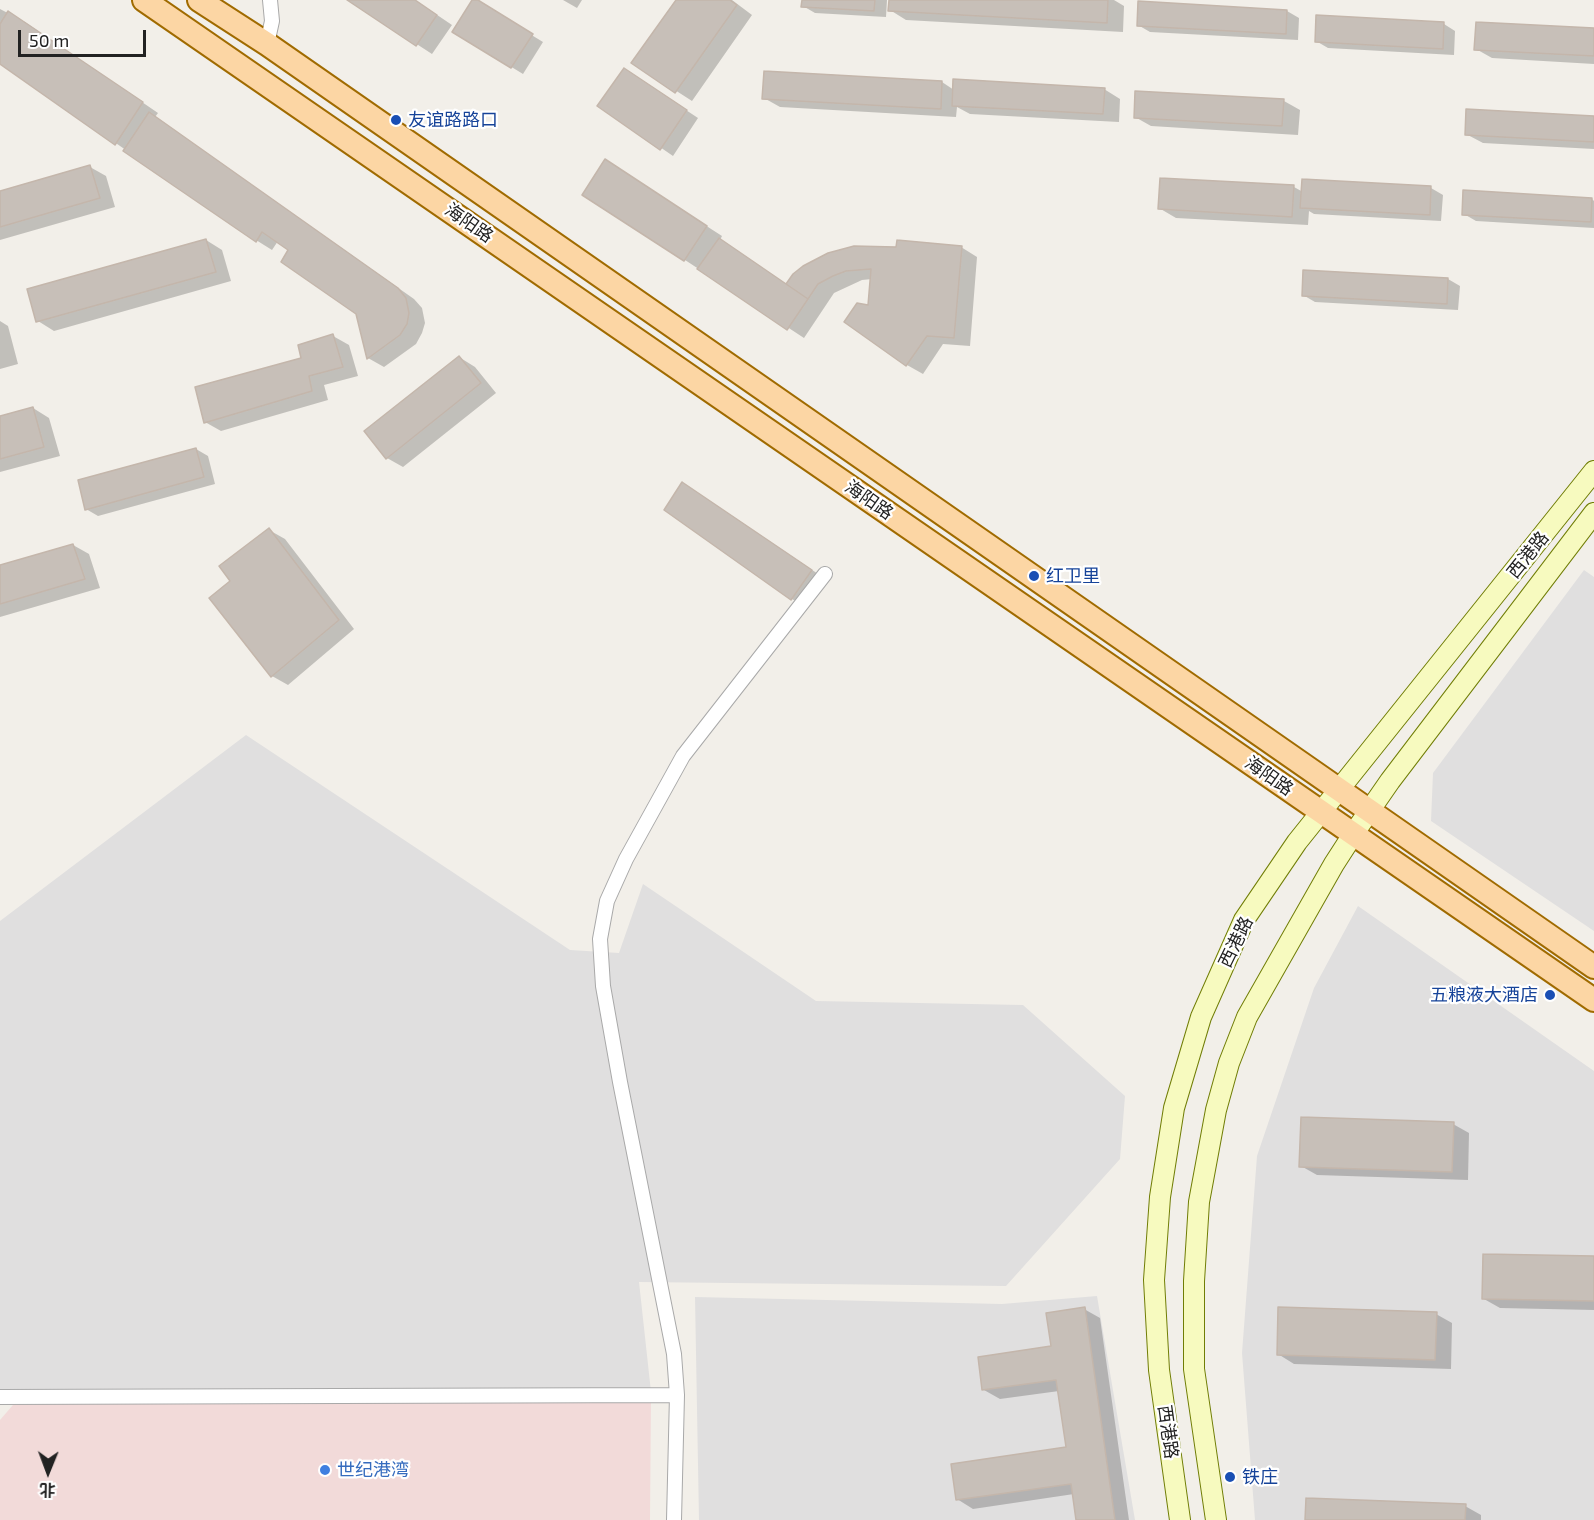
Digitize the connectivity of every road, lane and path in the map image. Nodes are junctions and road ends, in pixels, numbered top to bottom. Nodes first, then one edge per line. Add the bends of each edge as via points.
1 (144, 0) edge
2 (199, 0) edge
3 (270, 0) edge
4 (267, 44) junction
5 (1594, 471) edge
6 (1594, 513) edge
7 (825, 574) dead end
8 (1338, 789) junction
9 (1370, 811) junction
10 (1321, 812) junction
11 (1354, 833) junction
12 (1594, 967) edge
13 (1594, 1000) edge
14 (677, 1395) junction
15 (0, 1397) edge
16 (674, 1520) edge
17 (1180, 1520) edge
18 (1216, 1520) edge

1 - 10 main road, 海阳路
2 - 4 main road, 海阳路
3 - 4 street via 272,21
4 - 8 main road, 海阳路
5 - 8 main road, 西港路
6 - 9 main road, 西港路
7 - 14 street via 683,756 626,859 607,901 600,939 603,986 674,1354
8 - 9 main road, 海阳路
8 - 10 main road, 西港路
9 - 11 main road, 西港路
9 - 12 main road, 海阳路
10 - 11 main road, 海阳路
10 - 17 main road, 西港路 via 1244,920 1202,1017 1174,1108 1160,1197 1154,1280 1159,1370
11 - 13 main road, 海阳路
11 - 18 main road, 西港路 via 1247,1017 1216,1110 1199,1202 1194,1358
14 - 15 street
14 - 16 street

